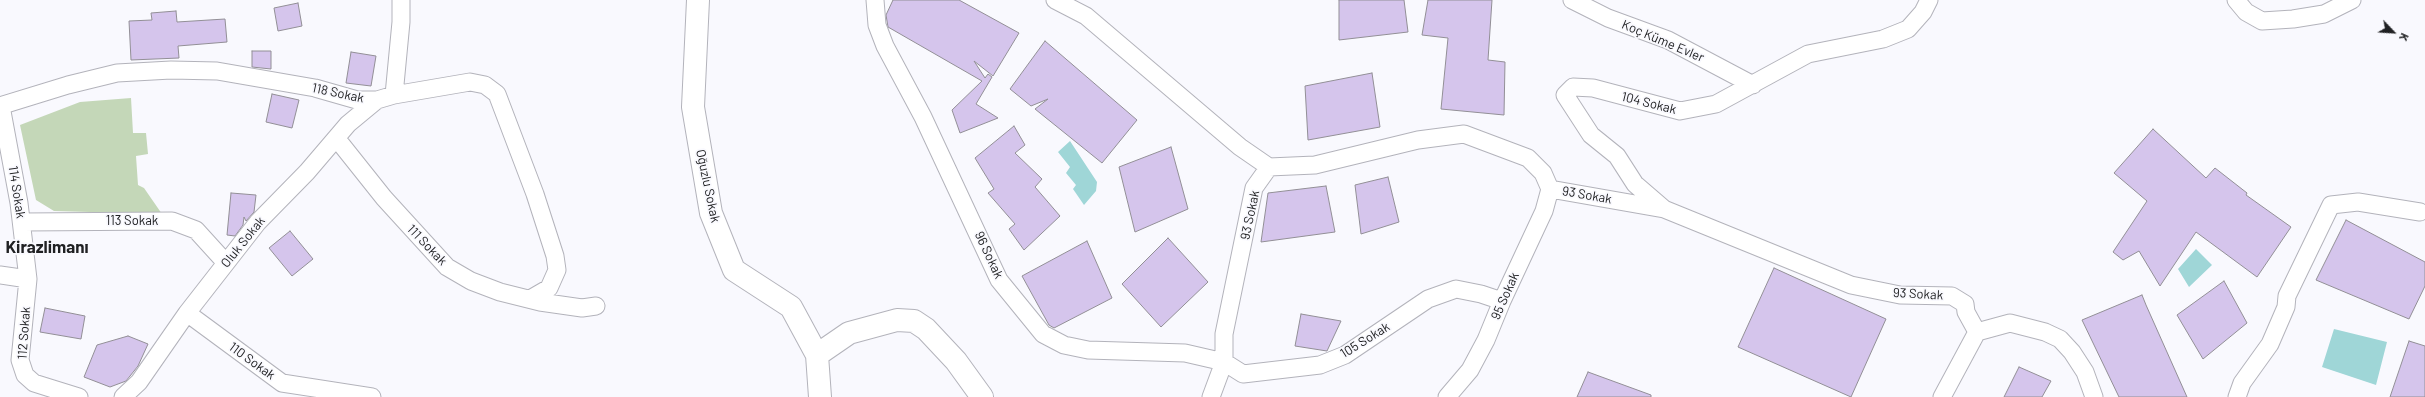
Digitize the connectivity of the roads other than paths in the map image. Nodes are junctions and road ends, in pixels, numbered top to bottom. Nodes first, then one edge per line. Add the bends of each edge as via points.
1 (401, 0) edge
2 (698, 0) edge
3 (875, 0) edge
4 (1055, 0) edge
5 (1572, 0) edge
6 (1929, 0) edge
7 (2236, 0) edge
8 (2352, 0) edge
9 (1753, 85) junction
10 (394, 95) junction
11 (377, 100) junction
12 (1, 106) edge
13 (337, 139) junction
14 (1269, 167) junction
15 (1550, 189) junction
16 (1664, 209) junction
17 (2420, 212) dead end
18 (22, 222) junction
19 (226, 262) junction
20 (0, 275) edge
21 (28, 280) junction
22 (530, 299) junction
23 (1502, 301) junction
24 (596, 306) dead end
25 (186, 313) junction
26 (1977, 332) junction
27 (817, 355) junction
28 (1224, 362) junction
29 (79, 397) edge
30 (123, 397) edge
31 (372, 397) edge
32 (820, 397) edge
33 (982, 397) edge
34 (1211, 397) edge
35 (1447, 397) edge
36 (1942, 397) edge
37 (2094, 397) edge
38 (2237, 397) edge

1 - 10 street
2 - 27 street, Oğuzlu Sokak via 693,107 711,213 734,270 791,307
3 - 28 street, 96 Sokak via 877,25 885,46 923,117 999,280 1043,334 1064,345 1088,350 1185,354
4 - 14 street via 1086,16 1240,148
5 - 9 street, Koç Küme Evler via 1608,18 1668,40
6 - 9 street, 104 Sokak via 1923,12 1908,28 1883,39 1808,54
7 - 8 street via 2246,12 2262,21 2324,14
9 - 16 street, 104 Sokak via 1716,104 1680,111 1593,88 1573,87 1565,95 1591,135 1617,156 1635,184
10 - 11 street, 118 Sokak
10 - 22 street, 118 Sokak via 470,82 485,85 497,94 538,201 555,256 557,270 549,288
11 - 12 street, 118 Sokak via 357,100 315,88 217,71 171,70 117,74 68,85
11 - 13 street, Oluk Sokak via 348,124
12 - 18 street, 114 Sokak
13 - 19 street, Oluk Sokak via 258,222
13 - 22 street, 111 Sokak via 384,198 447,267 471,281 500,292
14 - 15 street, 93 Sokak via 1315,165 1418,140 1464,134 1528,158 1542,173
14 - 28 street, 93 Sokak via 1254,188 1224,334
15 - 16 street, 93 Sokak
15 - 23 street, 95 Sokak via 1544,211
16 - 26 street, 93 Sokak via 1850,285 1900,295 1952,296 1965,304 1966,312
17 - 38 street via 2358,202 2331,205 2287,296 2286,307 2270,344 2242,383
18 - 19 street, 113 Sokak via 172,221 196,230
18 - 21 street, 114 Sokak
19 - 25 street, Oluk Sokak
20 - 21 street
21 - 29 street, 112 Sokak via 20,360 25,375 34,383
22 - 24 street, 111 Sokak via 582,308
23 - 28 street, 105 Sokak via 1456,289 1428,299 1345,355 1320,366 1243,374
23 - 35 street, 95 Sokak via 1470,370
25 - 30 street, Oluk Sokak via 139,382
25 - 31 street, 110 Sokak via 282,383
26 - 36 street
26 - 37 street via 2010,323 2045,332 2060,339 2085,372
27 - 32 street
27 - 33 street via 849,333 897,320 914,321 944,346
28 - 34 street, 93 Sokak

